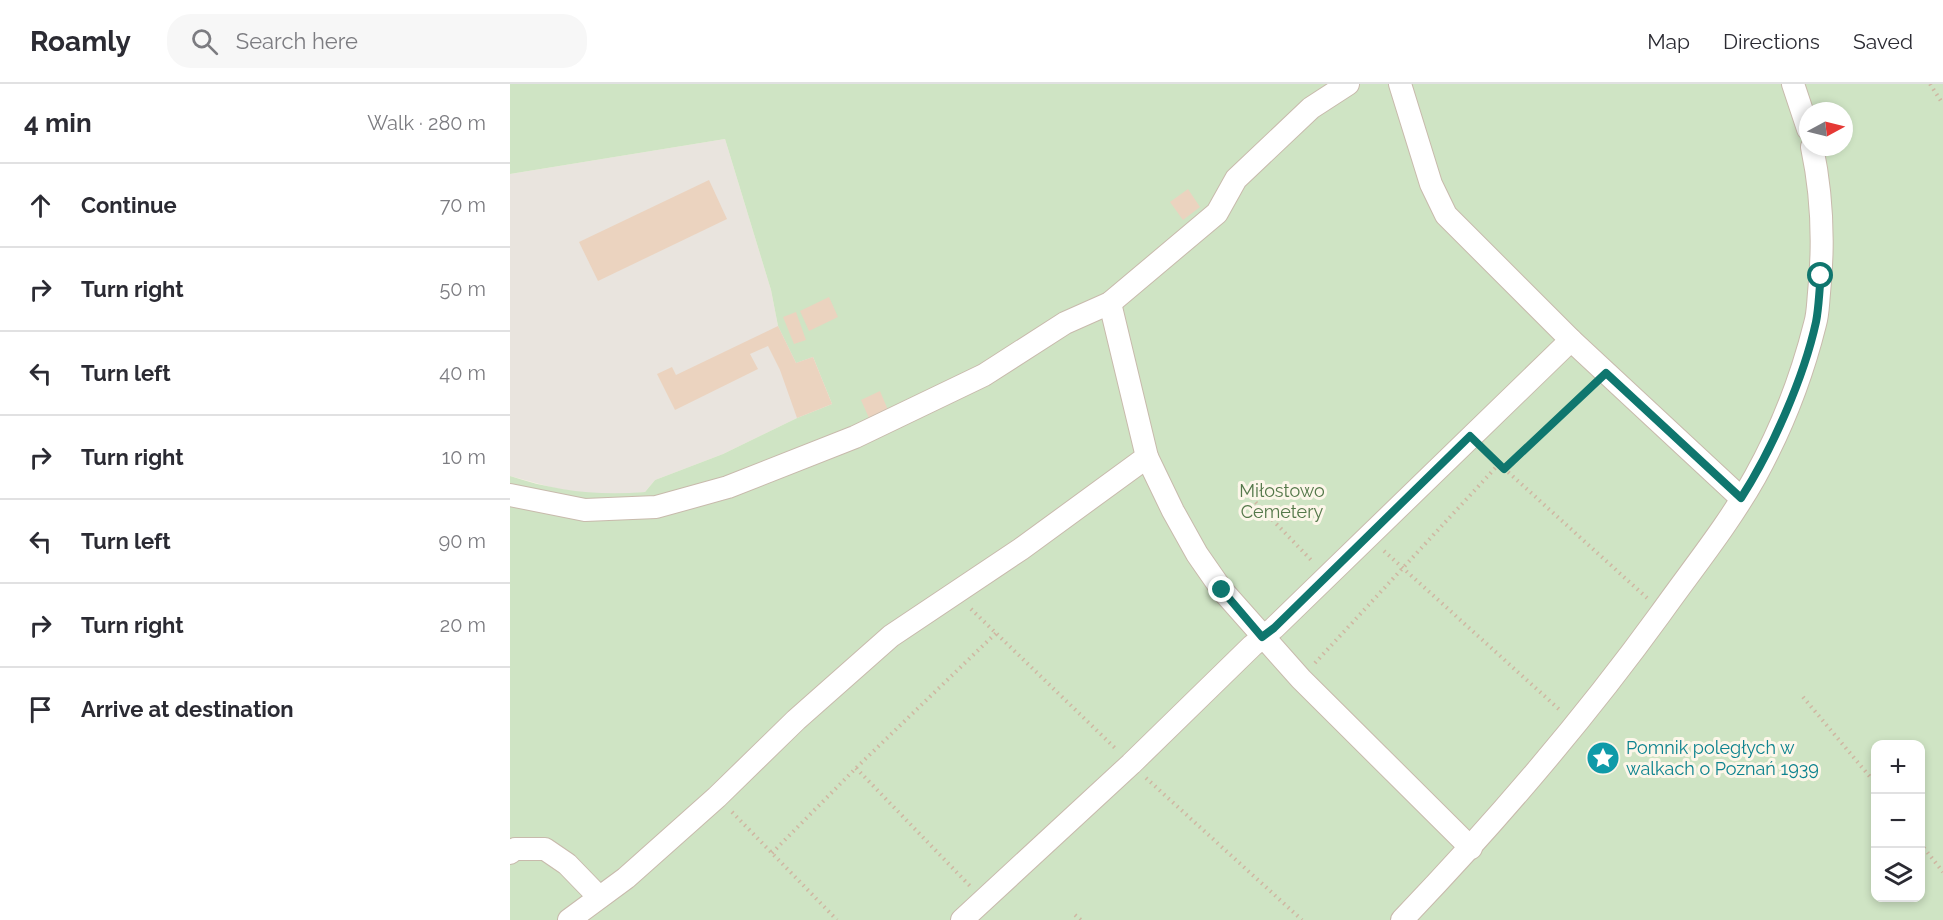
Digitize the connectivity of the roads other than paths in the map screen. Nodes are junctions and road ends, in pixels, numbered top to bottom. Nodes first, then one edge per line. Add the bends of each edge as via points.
1 (1348, 84) edge
2 (1400, 84) edge
3 (1793, 84) edge
4 (1799, 102) edge
5 (1813, 156) edge
6 (1110, 303) junction
7 (1570, 340) junction
8 (1147, 457) junction
9 (510, 495) edge
10 (1741, 498) junction
11 (1262, 637) junction
12 (1472, 848) junction
13 (510, 853) edge
14 (599, 897) junction
15 (569, 920) edge
16 (962, 920) edge
17 (1402, 920) edge

1 - 6 street via 1311,108 1236,179 1217,213
2 - 7 street via 1431,183 1446,215
3 - 4 street
5 - 10 street via 1822,237 1816,322 1781,422
6 - 8 street
6 - 9 street via 1065,323 984,375 855,437 728,487 656,507 585,510
7 - 10 street
7 - 11 street
8 - 11 street via 1197,554
8 - 14 street via 1021,549 891,636 627,878
10 - 12 street via 1615,677
11 - 12 street
11 - 16 street
12 - 17 street
13 - 14 street via 515,849 545,849 567,864
14 - 15 street

